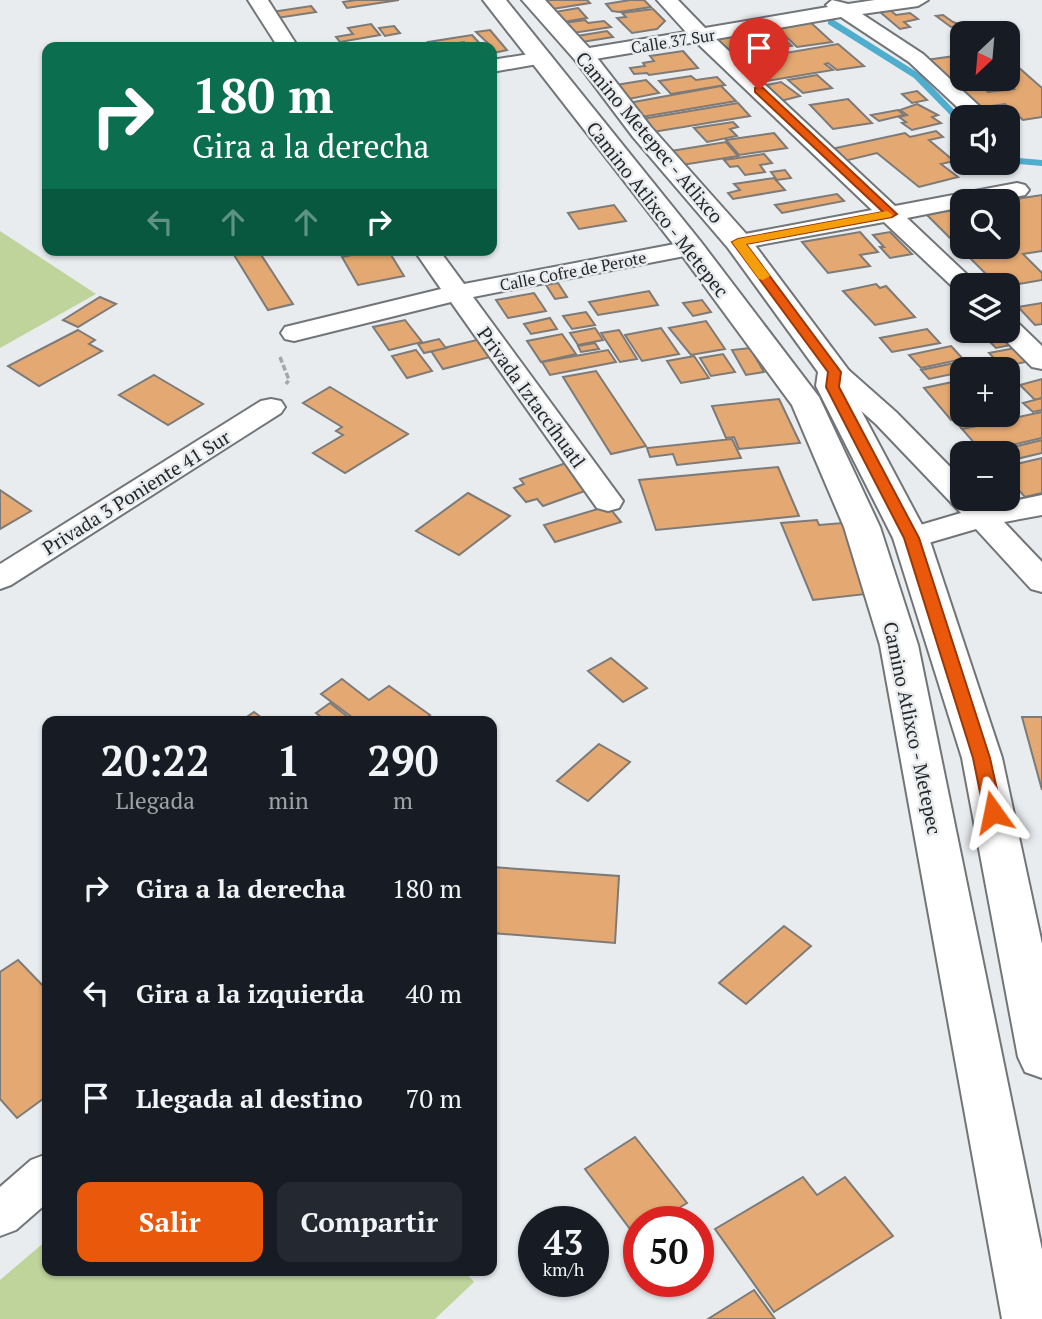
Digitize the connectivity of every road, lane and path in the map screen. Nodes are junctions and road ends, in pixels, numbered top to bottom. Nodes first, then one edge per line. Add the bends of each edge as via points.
1 (258, 0) edge
2 (494, 0) edge
3 (533, 0) edge
4 (667, 0) edge
5 (824, 0) edge
6 (918, 0) edge
7 (846, 9) junction
8 (702, 37) junction
9 (285, 42) edge
10 (583, 55) junction
11 (542, 58) junction
12 (497, 65) edge
13 (967, 105) edge
14 (950, 203) edge
15 (892, 214) junction
16 (738, 242) junction
17 (691, 248) junction
18 (430, 256) edge
19 (953, 273) edge
20 (456, 293) junction
21 (294, 333) joint
22 (1020, 340) edge
23 (1042, 361) edge
24 (834, 372) junction
25 (271, 407) joint
26 (950, 484) edge
27 (608, 501) dead end
28 (1020, 505) edge
29 (1042, 505) edge
30 (958, 511) edge
31 (977, 511) edge
32 (911, 538) junction
33 (0, 578) edge
34 (1042, 581) edge
35 (1042, 1057) edge
36 (42, 1179) edge
37 (0, 1215) edge
38 (1029, 1319) edge

1 - 9 street
2 - 11 main road, Camino Atlixco - Metepec
3 - 10 main road, Camino Metepec - Atlixco
4 - 8 street
5 - 7 street
6 - 7 street, Calle 37 Sur
7 - 8 street, Calle 37 Sur
7 - 13 street via 916,58
8 - 10 street, Calle 37 Sur
8 - 15 street
10 - 16 main road, Camino Metepec - Atlixco via 642,132
11 - 12 street
11 - 17 main road, Camino Atlixco - Metepec
14 - 15 street
15 - 16 street
15 - 19 street
16 - 24 main road, Camino Metepec - Atlixco
17 - 20 street, Calle Cofre de Perote
17 - 38 main road, Camino Atlixco - Metepec via 807,404 862,527 899,645
18 - 20 street, Privada Iztaccíhuatl
20 - 21 street, Calle Cofre de Perote
20 - 27 street, Privada Iztaccíhuatl
21 - 25 path via 281,346 279,359 289,380
22 - 23 street
24 - 26 street
24 - 32 main road, Camino Metepec - Atlixco via 832,387
25 - 33 street, Privada 3 Poniente 41 Sur
28 - 29 street
30 - 32 street
31 - 34 street
32 - 35 main road, Camino Metepec - Atlixco via 982,758
36 - 37 street

